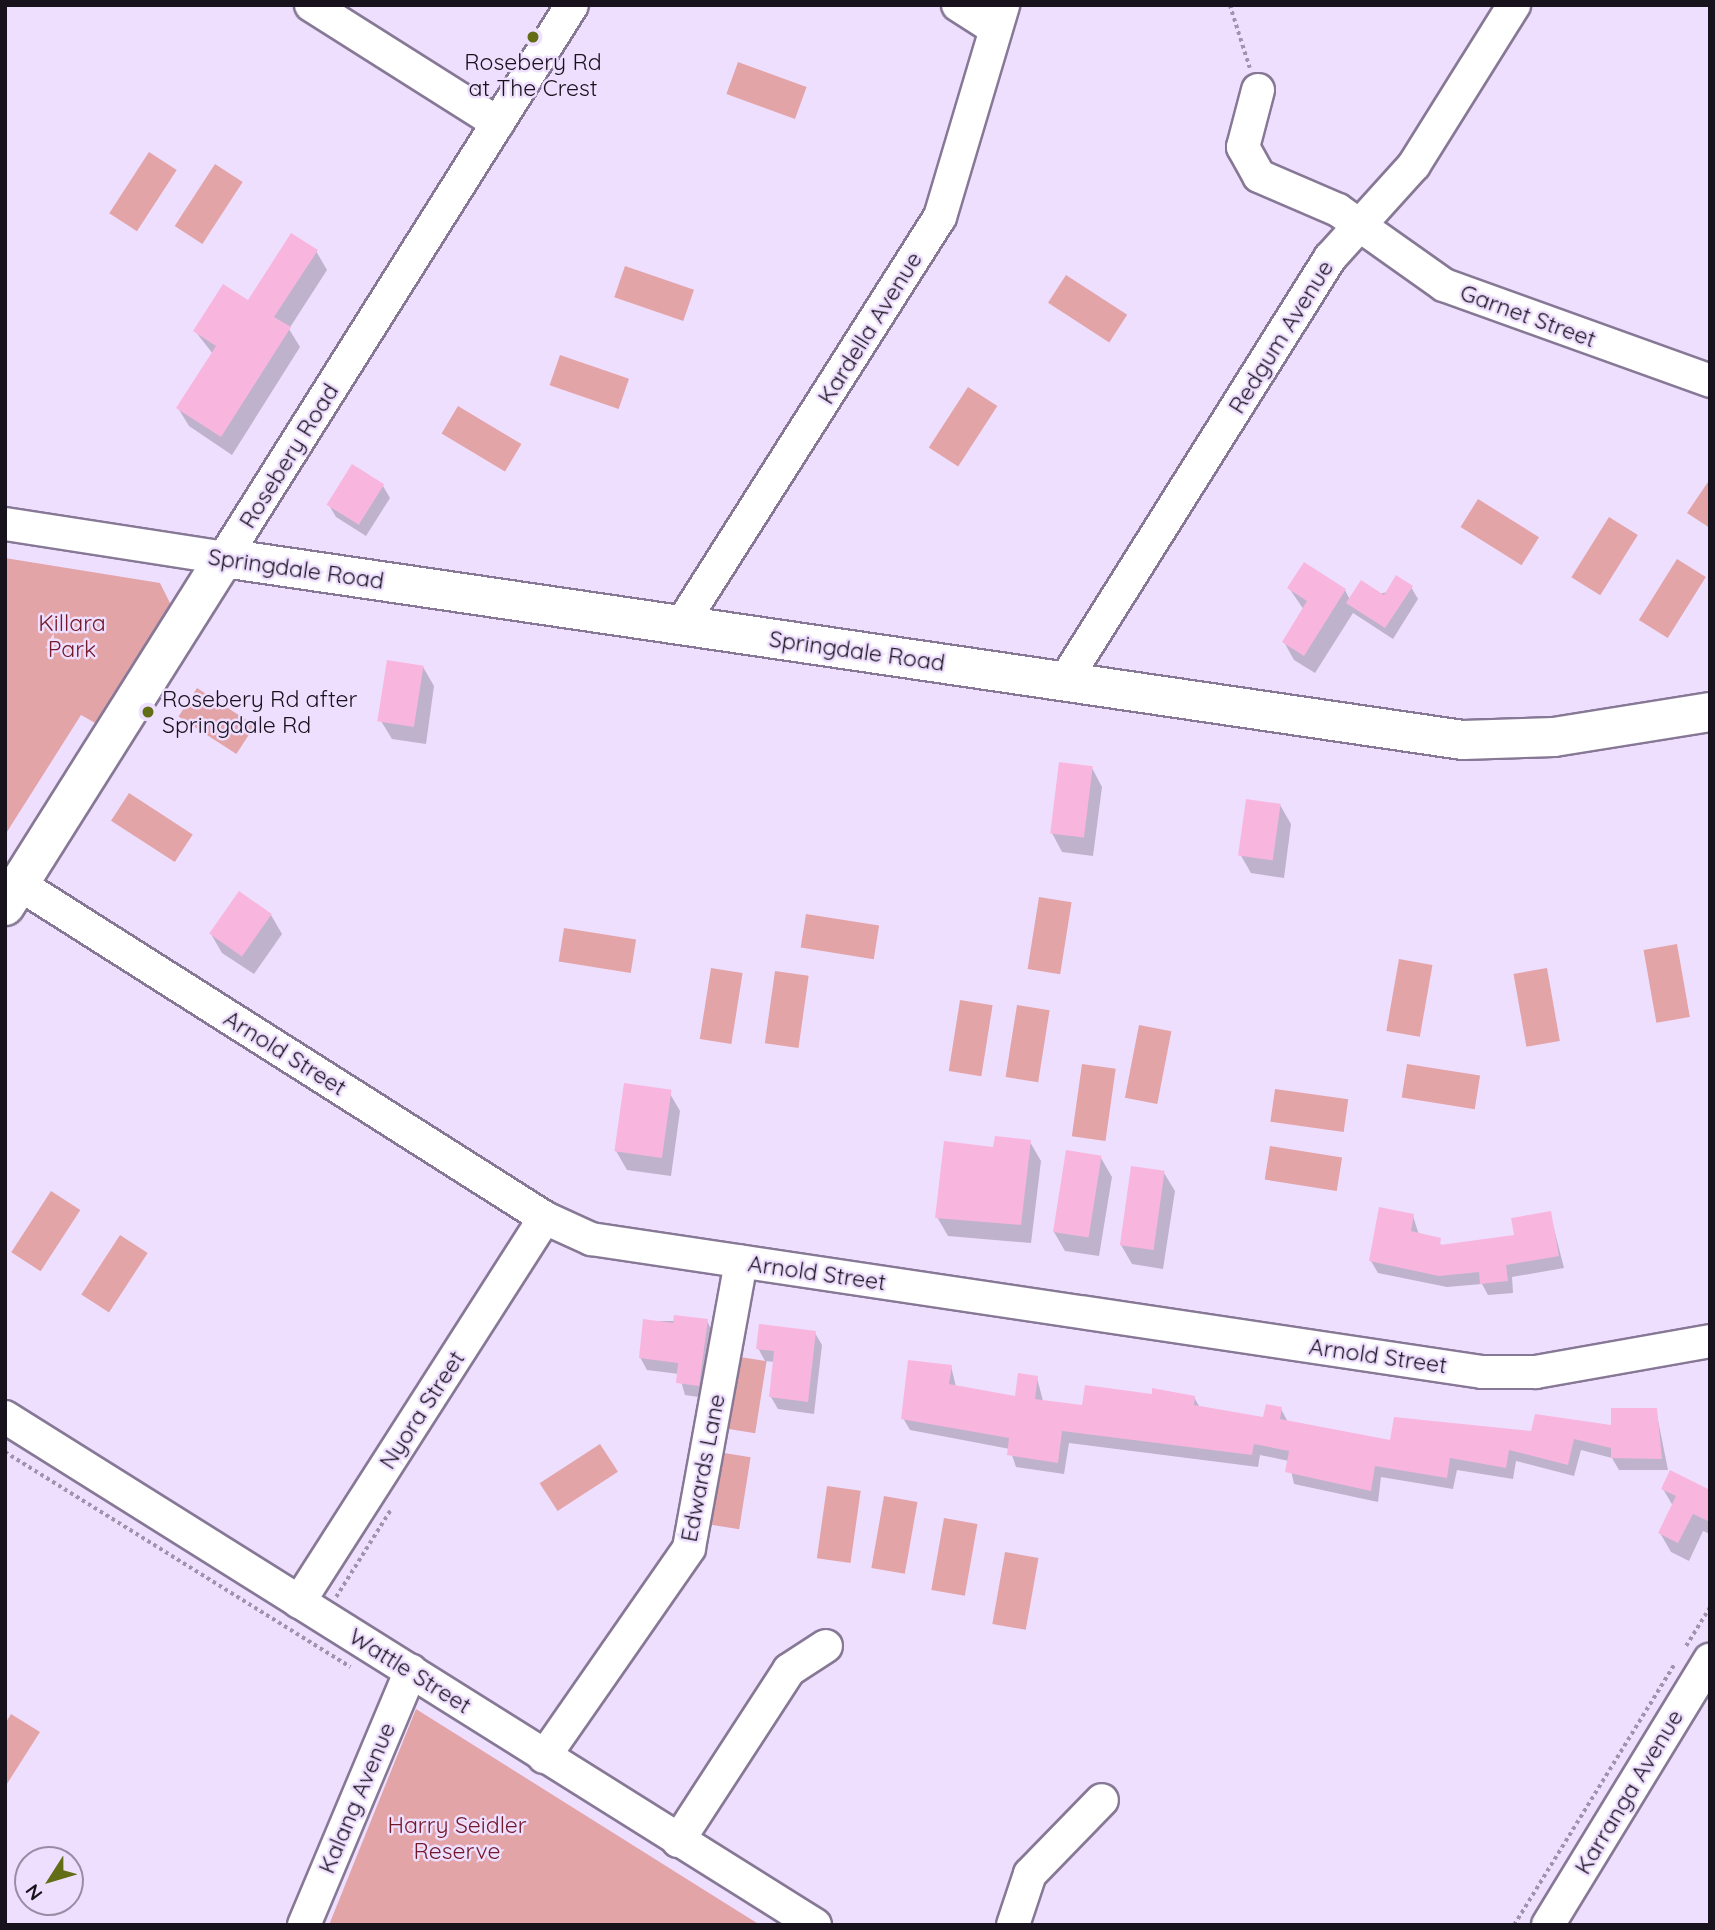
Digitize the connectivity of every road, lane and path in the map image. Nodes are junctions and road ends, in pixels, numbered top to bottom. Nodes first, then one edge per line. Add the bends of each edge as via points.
1 (312, 5) edge
2 (572, 5) edge
3 (958, 5) edge
4 (1230, 5) edge
5 (1514, 5) edge
6 (998, 17) edge
7 (1258, 89) joint
8 (498, 123) junction
9 (1359, 226) junction
10 (1710, 381) edge
11 (5, 524) edge
12 (224, 558) junction
13 (681, 625) junction
14 (1064, 682) junction
15 (1710, 712) edge
16 (12, 895) edge
17 (545, 1218) junction
18 (741, 1262) junction
19 (1710, 1341) edge
20 (5, 1417) edge
21 (5, 1452) edge
22 (299, 1602) junction
23 (1710, 1607) edge
24 (826, 1646) dead end
25 (1710, 1660) edge
26 (354, 1669) dead end
27 (411, 1671) junction
28 (544, 1757) junction
29 (1102, 1800) dead end
30 (678, 1841) junction
31 (304, 1925) edge
32 (815, 1925) edge
33 (1013, 1925) edge
34 (1514, 1925) edge
35 (1548, 1925) edge

1 - 8 street
2 - 8 street, Rosebery Road
3 - 6 street
4 - 7 path
5 - 9 street, Redgum Avenue via 1414,165
6 - 13 street, Kardella Avenue via 940,217
7 - 9 street, Garnet Street via 1243,148 1250,168
8 - 12 street, Rosebery Road
9 - 10 street, Garnet Street via 1444,285
9 - 14 street, Redgum Avenue via 1330,258
11 - 12 street, Springdale Road
12 - 13 main road, Springdale Road
12 - 16 main road, Rosebery Road
13 - 14 main road, Springdale Road
14 - 15 main road, Springdale Road via 1463,740 1555,737
16 - 17 street, Arnold Street
17 - 18 street, Arnold Street via 591,1240
17 - 22 street, Nyora Street
18 - 19 street, Arnold Street via 1482,1372 1536,1372
18 - 28 street, Edwards Lane via 689,1548
20 - 22 street, Wattle Street
21 - 26 path
22 - 27 street, Wattle Street
23 - 34 path
24 - 30 street via 789,1670
25 - 35 street, Karranga Avenue
27 - 28 street, Wattle Street
27 - 31 street, Kalang Avenue
28 - 30 street, Wattle Street
29 - 33 street via 1030,1874
30 - 32 street, Wattle Street

